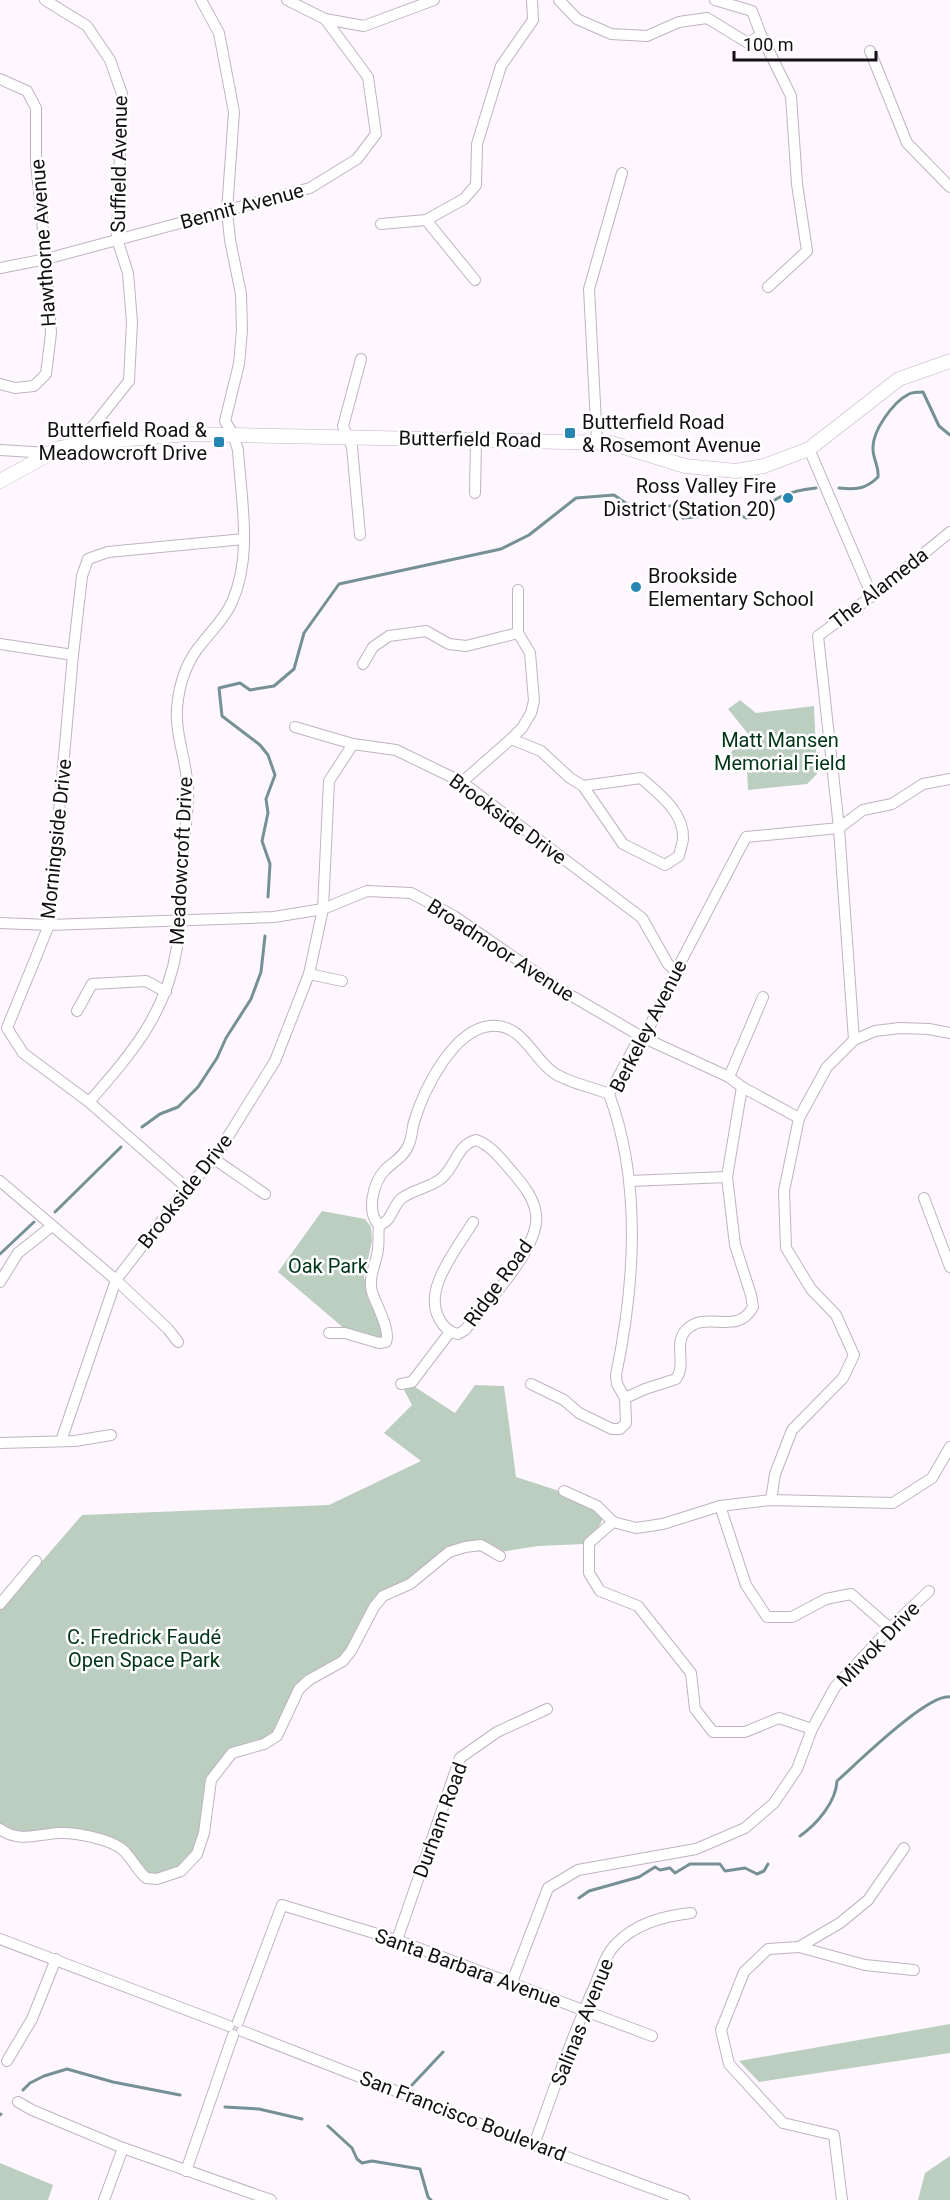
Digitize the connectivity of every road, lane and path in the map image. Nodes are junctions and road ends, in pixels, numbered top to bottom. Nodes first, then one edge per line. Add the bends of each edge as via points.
1 (45, 0) edge
2 (201, 0) edge
3 (287, 0) edge
4 (434, 0) edge
5 (532, 0) edge
6 (559, 0) edge
7 (715, 0) edge
8 (753, 5) edge
9 (325, 19) junction
10 (761, 35) junction
11 (870, 51) dead end
12 (0, 79) edge
13 (622, 173) dead end
14 (950, 187) edge
15 (227, 211) junction
16 (426, 220) junction
17 (381, 224) dead end
18 (117, 239) junction
19 (46, 259) junction
20 (0, 268) edge
21 (475, 280) dead end
22 (768, 287) dead end
23 (361, 359) dead end
24 (950, 361) edge
25 (0, 384) edge
26 (233, 434) junction
27 (348, 436) junction
28 (476, 441) junction
29 (597, 442) junction
30 (73, 445) junction
31 (808, 449) junction
32 (0, 450) edge
33 (49, 453) junction
34 (0, 480) edge
35 (475, 493) dead end
36 (950, 532) edge
37 (360, 535) dead end
38 (244, 539) junction
39 (518, 590) dead end
40 (872, 596) junction
41 (518, 633) junction
42 (0, 644) edge
43 (73, 655) junction
44 (363, 664) dead end
45 (295, 727) dead end
46 (511, 739) junction
47 (353, 744) junction
48 (950, 779) edge
49 (462, 782) junction
50 (583, 786) junction
51 (839, 828) junction
52 (323, 909) junction
53 (179, 921) junction
54 (0, 923) edge
55 (49, 925) junction
56 (676, 971) junction
57 (309, 974) junction
58 (342, 981) dead end
59 (166, 992) junction
60 (763, 997) dead end
61 (77, 1011) dead end
62 (950, 1033) edge
63 (642, 1036) junction
64 (854, 1040) junction
65 (729, 1077) junction
66 (742, 1087) junction
67 (609, 1094) junction
68 (89, 1102) junction
69 (799, 1118) junction
70 (214, 1159) junction
71 (727, 1177) junction
72 (0, 1181) edge
73 (630, 1181) junction
74 (187, 1188) junction
75 (265, 1194) dead end
76 (924, 1198) dead end
77 (473, 1222) dead end
78 (378, 1225) junction
79 (52, 1226) junction
80 (950, 1267) edge
81 (116, 1280) junction
82 (0, 1282) edge
83 (450, 1332) junction
84 (329, 1333) dead end
85 (178, 1342) dead end
86 (401, 1384) dead end
87 (531, 1384) dead end
88 (625, 1398) junction
89 (111, 1435) dead end
90 (61, 1441) junction
91 (0, 1443) edge
92 (950, 1447) edge
93 (564, 1491) dead end
94 (771, 1500) junction
95 (720, 1506) junction
96 (613, 1522) junction
97 (500, 1556) dead end
98 (36, 1561) dead end
99 (929, 1591) dead end
100 (0, 1604) edge
101 (890, 1628) junction
102 (547, 1709) dead end
103 (812, 1729) junction
104 (0, 1829) edge
105 (904, 1848) dead end
106 (691, 1913) dead end
107 (0, 1939) edge
108 (397, 1940) junction
109 (799, 1947) junction
110 (56, 1959) junction
111 (914, 1970) dead end
112 (512, 1982) junction
113 (584, 2010) junction
114 (235, 2028) junction
115 (652, 2036) dead end
116 (7, 2061) dead end
117 (18, 2102) dead end
118 (534, 2145) junction
119 (123, 2148) junction
120 (186, 2171) junction
121 (104, 2200) edge
122 (271, 2200) edge
123 (684, 2200) edge
124 (842, 2200) edge

1 - 18 street, Suffield Avenue via 87,27 110,60 122,94
2 - 15 street, Meadowcroft Drive via 219,33 234,112
3 - 9 street
4 - 9 street via 364,26
5 - 16 street via 533,20 501,66 477,144 476,185 464,200
6 - 10 street via 578,19 611,34 647,36 679,22 707,18 748,43
7 - 8 street
8 - 10 street
9 - 15 street, Bennit Avenue via 368,77 376,134 357,159 310,188
10 - 22 street via 791,96 797,184 807,251
11 - 14 street via 907,143
12 - 19 street, Hawthorne Avenue via 27,92 36,108 36,164
13 - 29 street via 589,289
15 - 18 street, Bennit Avenue
15 - 26 street, Meadowcroft Drive via 241,294 242,330 239,364 225,421
16 - 17 street
16 - 21 street
18 - 19 street, Bennit Avenue
18 - 30 street, Suffield Avenue via 128,273 132,322 129,381
19 - 20 street, Bennit Avenue
19 - 25 street, Hawthorne Avenue via 51,333 46,374 34,386 15,388
23 - 27 street via 344,426
24 - 31 street, Butterfield Road via 899,379
26 - 27 street, Butterfield Road
26 - 30 street, Butterfield Road via 188,434
26 - 38 street, Meadowcroft Drive via 238,450
27 - 28 street, Butterfield Road
27 - 37 street
28 - 29 street, Butterfield Road
28 - 35 street
29 - 31 street, Butterfield Road via 685,465 736,471 764,466
30 - 33 street, Butterfield Road
31 - 40 street
32 - 33 street
33 - 34 street, Butterfield Road
36 - 40 street, The Alameda
38 - 43 street, Morningside Drive via 108,552 88,559 82,576
38 - 53 street, Meadowcroft Drive via 242,571 231,604 192,656 177,709 188,793
39 - 41 street
40 - 51 street, The Alameda via 818,636
41 - 44 street via 466,646 449,644 426,631 389,636 373,648
41 - 46 street via 530,653 534,701 522,728
42 - 43 street
43 - 55 street, Morningside Drive
45 - 47 street
46 - 49 street
46 - 50 street via 541,751
47 - 49 street, Brookside Drive via 396,750
47 - 52 street, Brookside Drive via 329,781
48 - 51 street via 923,784 892,804 863,810
49 - 56 street, Brookside Drive via 642,918
50 - 50 street via 623,844 665,865 679,856 683,837 679,818 641,778
51 - 56 street, Berkeley Avenue via 746,837
51 - 64 street, The Alameda
52 - 53 street, Broadmoor Avenue via 274,918
52 - 57 street, Brookside Drive
52 - 63 street, Broadmoor Avenue via 367,891 411,893 454,916 560,989
53 - 55 street, Broadmoor Avenue
53 - 59 street, Meadowcroft Drive
54 - 55 street, Broadmoor Avenue
55 - 68 street, Morningside Drive via 7,1028 23,1053
56 - 63 street, Berkeley Avenue
57 - 58 street
57 - 70 street, Brookside Drive via 275,1061
59 - 61 street via 146,981 92,984
59 - 68 street, Meadowcroft Drive via 139,1044
60 - 65 street
62 - 64 street via 900,1028 875,1030
63 - 65 street, Broadmoor Avenue
63 - 67 street, Berkeley Avenue
64 - 69 street via 828,1067
65 - 66 street, Broadmoor Avenue
66 - 69 street, Broadmoor Avenue
66 - 71 street
67 - 73 street, Berkeley Avenue via 618,1116
67 - 78 street via 551,1071 523,1038 506,1028 489,1026 474,1030 449,1052 424,1098 405,1153 383,1172 376,1184 372,1214
68 - 74 street, Morningside Drive
69 - 94 street via 784,1191 786,1248 811,1289 836,1315 854,1355 843,1378 792,1430 775,1474
70 - 74 street, Brookside Drive
70 - 75 street
71 - 73 street
71 - 88 street via 735,1245 753,1307 741,1320 698,1323 687,1329 680,1340 676,1379
72 - 79 street
73 - 88 street, Berkeley Avenue via 630,1294 616,1376
74 - 81 street, Brookside Drive
76 - 80 street
77 - 83 street, Ridge Road via 434,1290 437,1315
78 - 83 street, Ridge Road via 388,1220 400,1199 443,1178 460,1150 476,1140 493,1150 529,1193 536,1224 525,1253 465,1330 458,1334
78 - 84 street via 378,1251 370,1280 388,1338 379,1343 345,1333
79 - 81 street
79 - 82 street via 18,1253
81 - 85 street
81 - 90 street, Brookside Drive
83 - 86 street via 412,1382
87 - 88 street, Berkeley Avenue via 612,1429 621,1429 626,1423
89 - 90 street
90 - 91 street
92 - 94 street via 932,1478 893,1503
93 - 96 street via 597,1506
94 - 95 street
95 - 96 street via 663,1524 636,1528
95 - 101 street via 746,1585 767,1617 792,1617 826,1599 851,1594
96 - 103 street via 589,1543 589,1573 600,1591 638,1606 691,1673 695,1708 713,1732 745,1732 779,1718
97 - 104 street via 481,1545 449,1552 410,1584 383,1596 343,1661 299,1689 277,1736 232,1753 211,1780 204,1833 197,1854 181,1871 146,1878 122,1849 104,1841 59,1833 16,1837
98 - 100 street
99 - 101 street, Miwok Drive
101 - 103 street, Miwok Drive via 835,1687
102 - 108 street, Durham Road via 498,1732 460,1758
103 - 112 street, Miwok Drive via 791,1778 774,1803 745,1828 696,1849 578,1870 548,1888
105 - 109 street via 868,1900 840,1923
106 - 113 street, Salinas Avenue via 646,1923 616,1944 607,1955
107 - 110 street, San Francisco Boulevard
108 - 112 street, Santa Barbara Avenue
108 - 114 street, Santa Barbara Avenue via 282,1905
109 - 111 street via 865,1965
109 - 124 street via 768,1949 744,1972 721,2030 729,2064 783,2123 834,2135
110 - 114 street, San Francisco Boulevard
110 - 116 street via 32,2019
112 - 113 street, Santa Barbara Avenue
113 - 115 street, Santa Barbara Avenue
113 - 118 street, Salinas Avenue
114 - 118 street, San Francisco Boulevard
114 - 120 street
117 - 119 street
118 - 123 street, San Francisco Boulevard
119 - 120 street
119 - 121 street
120 - 122 street

